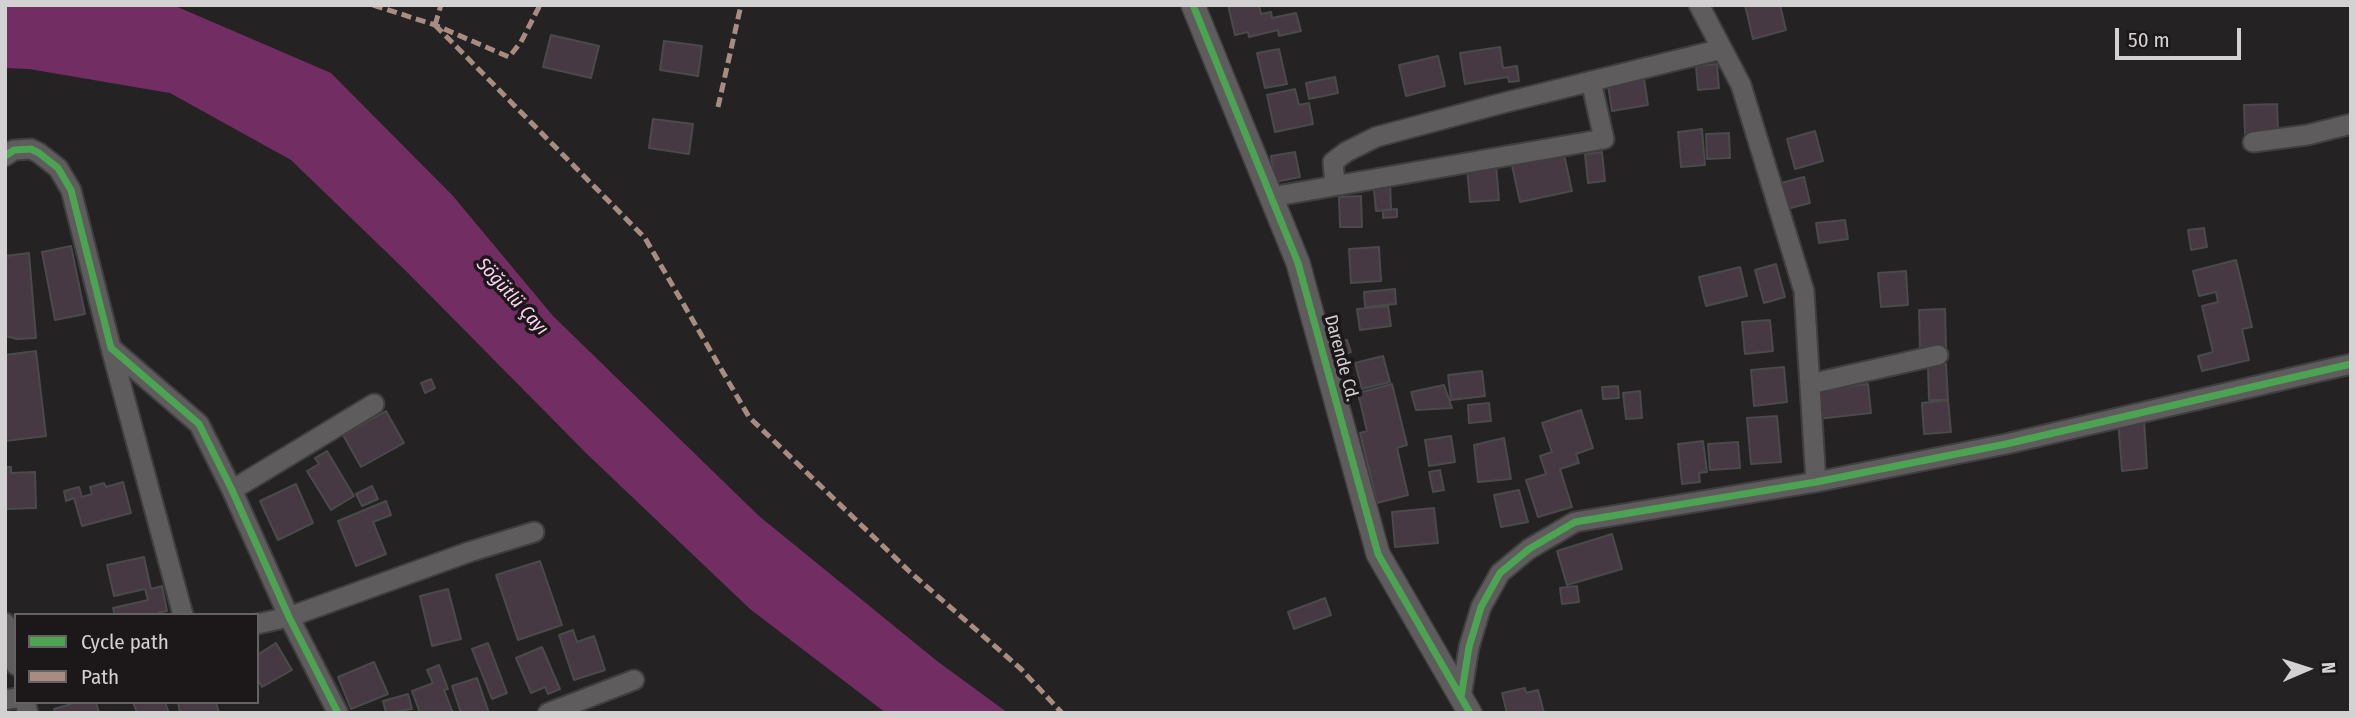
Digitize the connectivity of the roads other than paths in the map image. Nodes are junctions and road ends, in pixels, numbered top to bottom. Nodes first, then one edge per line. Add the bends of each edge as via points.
1 (1193, 5) edge
2 (1699, 5) edge
3 (1723, 50) junction
4 (1591, 81) junction
5 (2351, 124) edge
6 (2253, 142) dead end
7 (5, 156) edge
8 (1335, 185) junction
9 (1271, 197) junction
10 (111, 348) junction
11 (1938, 355) dead end
12 (2351, 364) edge
13 (1810, 384) junction
14 (374, 404) dead end
15 (1816, 482) junction
16 (232, 490) junction
17 (534, 533) dead end
18 (182, 613) edge
19 (289, 617) junction
20 (5, 623) edge
21 (259, 624) edge
22 (14, 657) edge
23 (634, 680) dead end
24 (1465, 705) edge
25 (338, 713) edge
26 (548, 713) edge

1 - 9 street, Darende Cd.
2 - 3 street
3 - 4 street
3 - 13 street via 1741,85 1804,291
4 - 8 street via 1376,137 1333,162
4 - 8 street via 1604,139
5 - 6 street
7 - 10 street via 14,150 32,149 58,168 71,190
8 - 9 street
9 - 24 street, Darende Cd. via 1298,263 1378,554
10 - 16 street via 199,424
10 - 18 street
11 - 13 street
12 - 15 street via 2006,444
13 - 15 street
14 - 16 street
15 - 24 street via 1575,522 1529,549 1500,573 1481,607 1469,647
16 - 19 street
17 - 19 street
19 - 21 street
19 - 25 street
20 - 22 street
23 - 26 street

